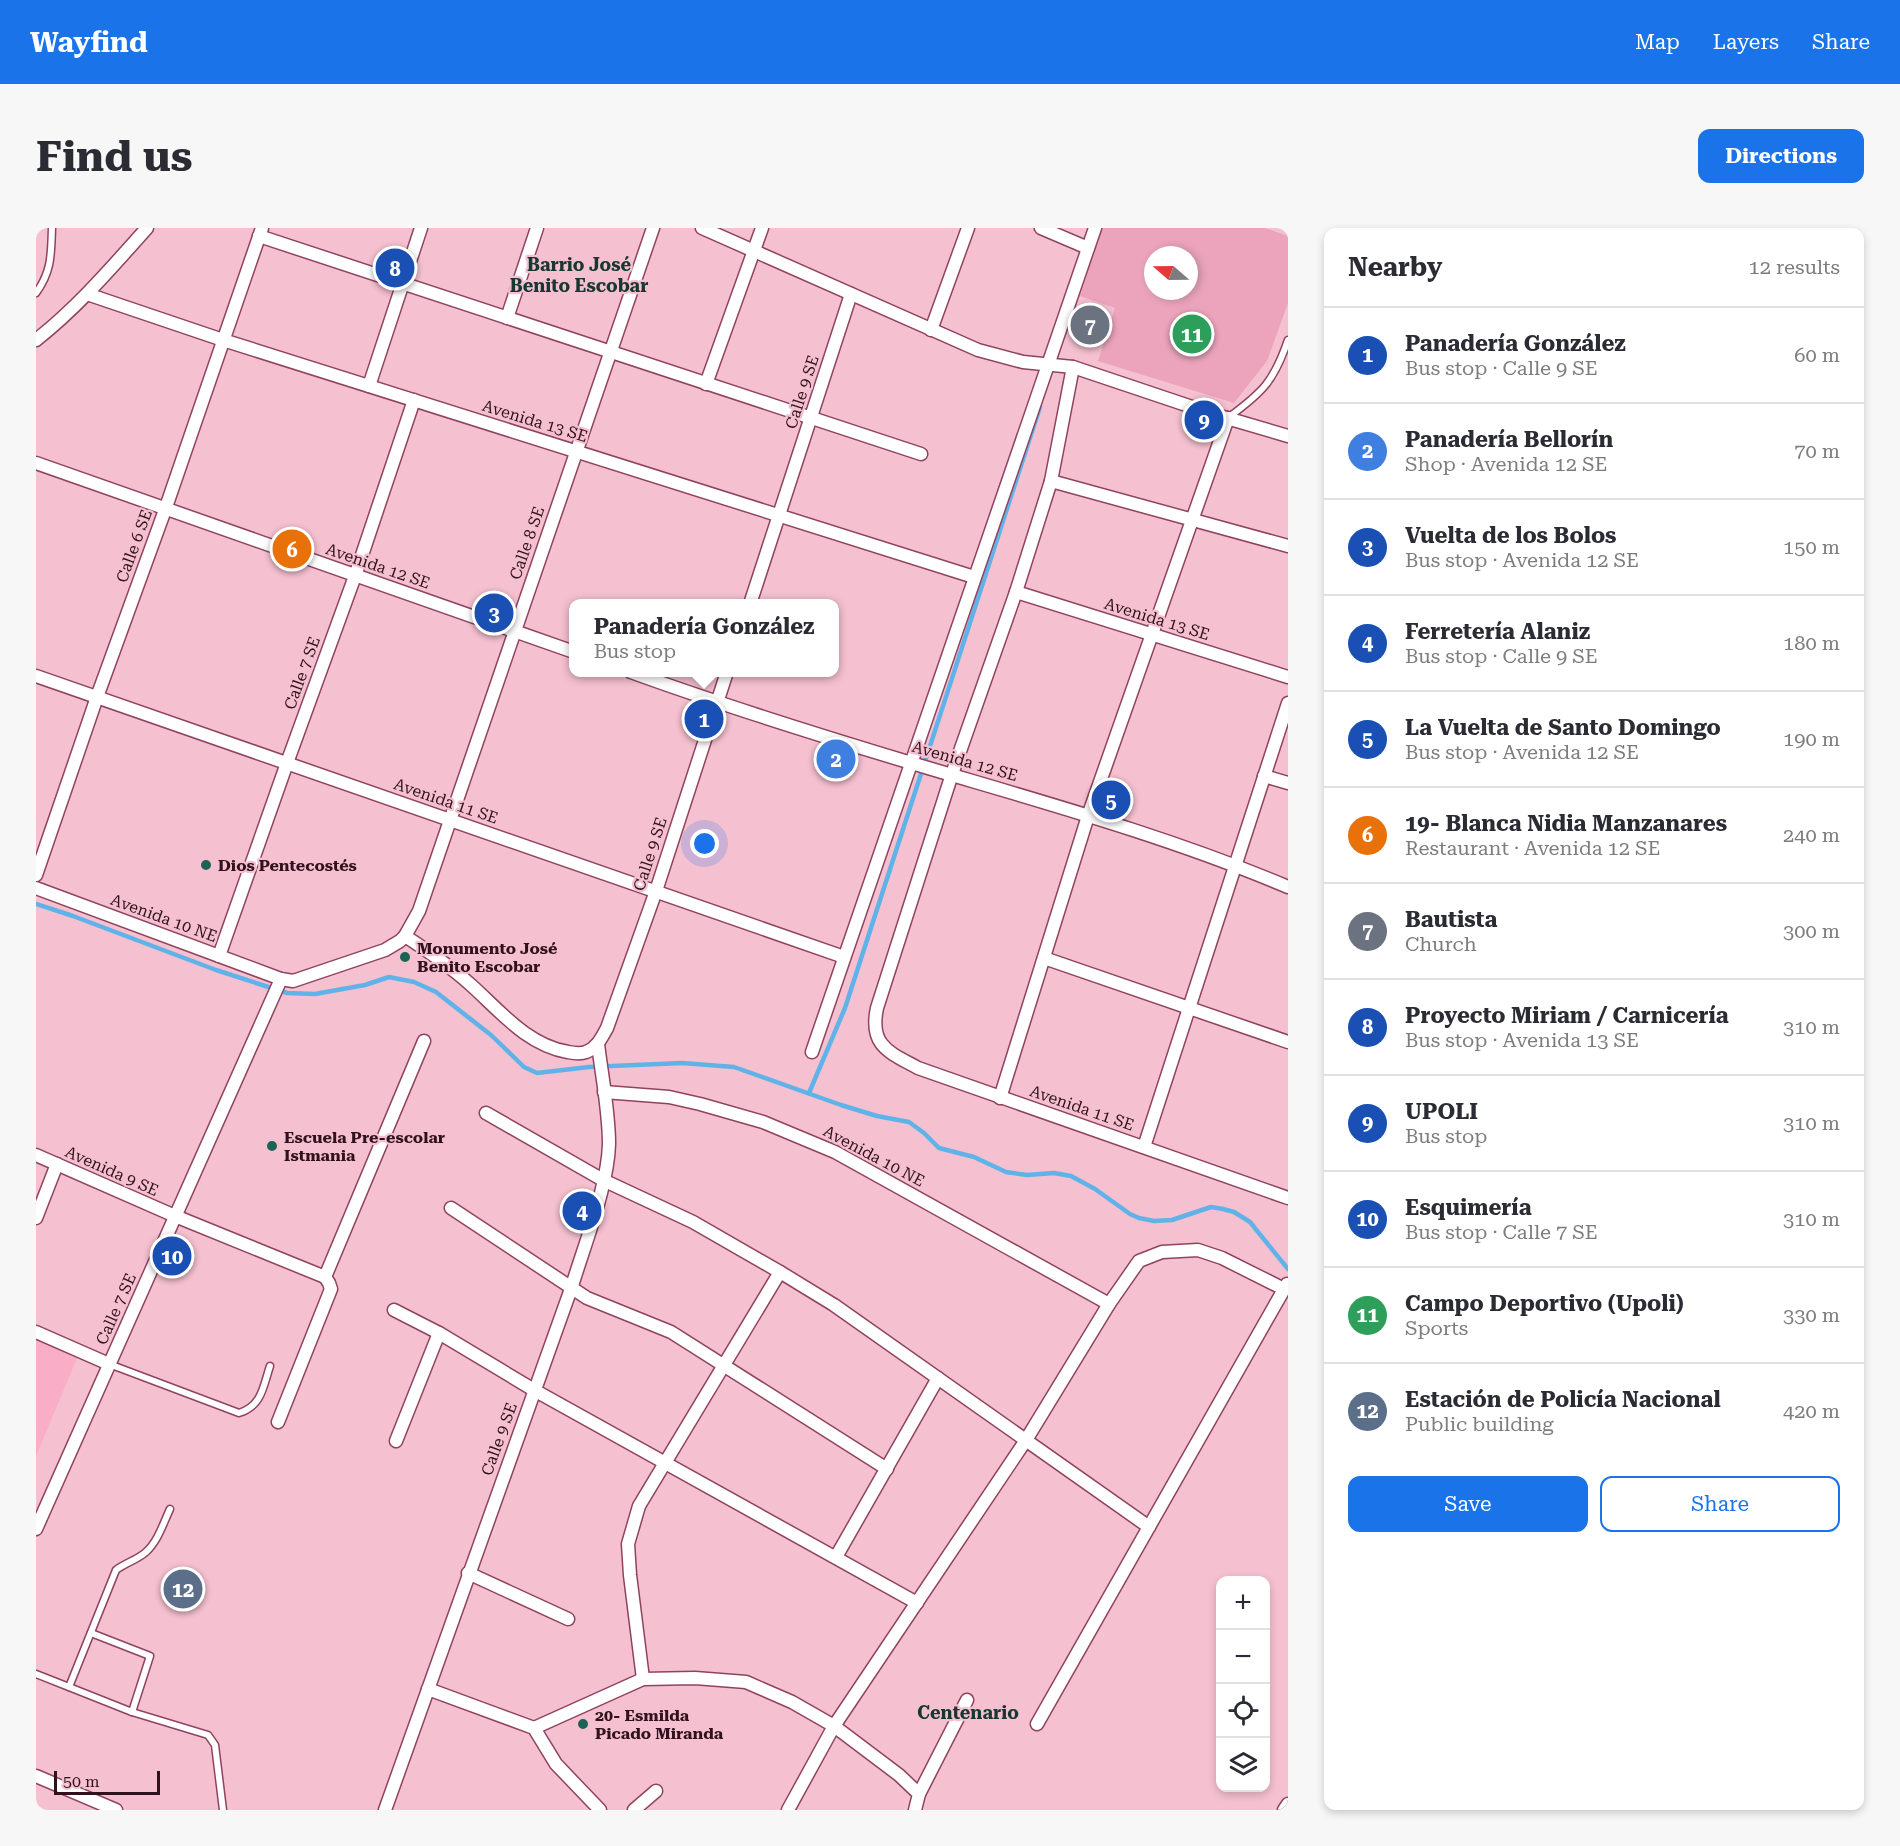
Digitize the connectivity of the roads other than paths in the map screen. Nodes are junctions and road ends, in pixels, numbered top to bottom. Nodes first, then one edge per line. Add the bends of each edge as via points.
1 (52, 228) edge
2 (147, 228) edge
3 (421, 228) edge
4 (537, 228) edge
5 (653, 228) edge
6 (702, 228) edge
7 (762, 228) edge
8 (968, 228) edge
9 (1041, 228) edge
10 (1095, 228) edge
11 (261, 232) edge
12 (1088, 248) junction
13 (754, 250) junction
14 (402, 284) junction
15 (36, 293) edge
16 (87, 294) junction
17 (851, 294) junction
18 (507, 318) junction
19 (931, 330) junction
20 (36, 340) edge
21 (222, 340) junction
22 (1288, 340) edge
23 (610, 352) junction
24 (1047, 366) junction
25 (1073, 367) junction
26 (706, 384) junction
27 (369, 386) junction
28 (414, 400) junction
29 (1228, 418) junction
30 (810, 419) junction
31 (1288, 436) edge
32 (576, 452) junction
33 (921, 454) dead end
34 (36, 463) edge
35 (1051, 481) junction
36 (165, 510) junction
37 (779, 515) junction
38 (1192, 520) junction
39 (1288, 546) edge
40 (355, 576) junction
41 (974, 577) junction
42 (1016, 592) junction
43 (751, 599) edge
44 (514, 631) junction
45 (1152, 634) junction
46 (569, 651) edge
47 (36, 676) edge
48 (645, 677) edge
49 (726, 677) edge
50 (1288, 677) edge
51 (97, 697) junction
52 (1288, 702) edge
53 (717, 703) junction
54 (287, 763) junction
55 (914, 764) junction
56 (952, 774) junction
57 (1264, 776) junction
58 (1288, 783) edge
59 (1088, 816) junction
60 (450, 820) junction
61 (1235, 864) junction
62 (36, 875) edge
63 (1288, 887) edge
64 (36, 888) edge
65 (656, 891) junction
66 (405, 936) junction
67 (219, 956) junction
68 (844, 957) junction
69 (1044, 958) junction
70 (279, 983) junction
71 (1188, 1009) junction
72 (424, 1041) dead end
73 (1288, 1042) edge
74 (599, 1049) junction
75 (812, 1052) dead end
76 (604, 1092) junction
77 (1000, 1098) junction
78 (486, 1113) dead end
79 (1144, 1146) junction
80 (36, 1155) edge
81 (57, 1164) junction
82 (603, 1180) junction
83 (1288, 1198) edge
84 (451, 1208) dead end
85 (175, 1216) junction
86 (36, 1218) edge
87 (780, 1272) junction
88 (325, 1277) junction
89 (572, 1286) junction
90 (1286, 1286) edge
91 (1108, 1304) junction
92 (394, 1310) dead end
93 (36, 1332) edge
94 (439, 1333) junction
95 (110, 1364) junction
96 (724, 1365) junction
97 (270, 1366) dead end
98 (938, 1378) junction
99 (534, 1390) junction
100 (278, 1422) dead end
101 (1026, 1440) junction
102 (396, 1441) dead end
103 (665, 1462) junction
104 (886, 1469) junction
105 (170, 1509) dead end
106 (1149, 1527) junction
107 (36, 1529) edge
108 (836, 1557) junction
109 (468, 1573) junction
110 (916, 1604) junction
111 (568, 1619) dead end
112 (91, 1634) junction
113 (36, 1674) edge
114 (643, 1679) junction
115 (69, 1687) junction
116 (428, 1689) junction
117 (967, 1700) dead end
118 (132, 1712) junction
119 (1037, 1724) dead end
120 (834, 1726) junction
121 (534, 1728) junction
122 (36, 1776) edge
123 (656, 1791) dead end
124 (919, 1794) junction
125 (1288, 1804) edge
126 (116, 1810) edge
127 (224, 1810) edge
128 (385, 1810) edge
129 (600, 1810) edge
130 (634, 1810) edge
131 (788, 1810) edge
132 (915, 1810) edge
133 (1284, 1810) edge

1 - 15 lane via 48,275
2 - 16 street
3 - 14 street
4 - 18 street
5 - 23 street, Calle 8 SE
6 - 13 street
7 - 13 street
8 - 19 street
9 - 12 street
10 - 12 street
11 - 14 street
11 - 21 street, Calle 6 SE
12 - 24 street
13 - 17 street
13 - 26 street
14 - 18 street
14 - 27 street
16 - 20 street
16 - 21 street, Avenida 13 SE
17 - 19 street
17 - 30 street, Calle 9 SE
18 - 23 street
19 - 24 street via 978,350
21 - 27 street, Avenida 13 SE
21 - 36 street, Calle 6 SE
22 - 29 lane via 1271,380
23 - 26 street
23 - 32 street, Calle 8 SE
24 - 25 street
24 - 41 street
25 - 29 street
25 - 35 street
26 - 30 street
27 - 28 street, Avenida 13 SE
28 - 32 street, Avenida 13 SE
28 - 40 street, Calle 7 SE
29 - 31 street
29 - 38 street
30 - 33 street
30 - 37 street, Calle 9 SE
32 - 37 street, Avenida 13 SE
32 - 44 street, Calle 8 SE
34 - 36 street, Avenida 12 SE
35 - 38 street
35 - 42 street
36 - 40 street, Avenida 12 SE
36 - 51 street, Calle 6 SE
37 - 41 street, Avenida 13 SE
37 - 43 street, Calle 9 SE
38 - 39 street
38 - 45 street
40 - 44 street, Avenida 12 SE
40 - 54 street, Calle 7 SE
41 - 55 street
42 - 45 street, Avenida 13 SE
42 - 56 street
44 - 46 street, Avenida 12 SE
44 - 60 street, Calle 8 SE
45 - 50 street, Avenida 13 SE
45 - 59 street
47 - 51 street, Avenida 11 SE
48 - 53 street, Avenida 12 SE
49 - 53 street, Calle 9 SE
51 - 54 street, Avenida 11 SE
51 - 62 street, Calle 6 SE
52 - 57 street
53 - 55 street, Avenida 12 SE
53 - 65 street, Calle 9 SE
54 - 60 street, Avenida 11 SE
54 - 67 street, Calle 7 SE
55 - 56 street, Avenida 12 SE
55 - 68 street
56 - 59 street, Avenida 12 SE
56 - 77 street, Avenida 11 SE via 878,1008 875,1034 891,1053 918,1068
57 - 58 street
57 - 61 street
59 - 61 street, Avenida 12 SE
59 - 69 street
60 - 65 street, Avenida 11 SE
60 - 66 street, Calle 8 SE via 418,911
61 - 63 street, Avenida 12 SE
61 - 71 street
64 - 67 street, Avenida 10 NE
65 - 68 street, Avenida 11 SE
65 - 74 street, Calle 9 SE
66 - 70 street via 385,950
66 - 74 street via 433,954 537,1042 572,1052
67 - 70 street, Avenida 10 NE
68 - 75 street
69 - 71 street
69 - 77 street
70 - 85 street, Calle 7 SE
71 - 73 street
71 - 79 street
72 - 88 street
74 - 76 street, Calle 9 SE
76 - 82 street, Calle 9 SE via 609,1147
76 - 91 street, Avenida 10 NE via 669,1096 700,1104 763,1122 835,1152
77 - 79 street, Avenida 11 SE
78 - 82 street
79 - 83 street, Avenida 11 SE
80 - 81 street, Avenida 9 SE
81 - 85 street, Avenida 9 SE
81 - 86 street
82 - 87 street via 693,1222
82 - 89 street, Calle 9 SE
84 - 89 street
85 - 88 street, Avenida 9 SE
85 - 95 street, Calle 7 SE
87 - 96 street
87 - 98 street
88 - 100 street via 331,1289
89 - 96 street via 587,1298 671,1332
89 - 99 street, Calle 9 SE
90 - 91 street via 1198,1250 1162,1252 1139,1261
90 - 106 street
91 - 101 street
92 - 94 street
93 - 95 street
94 - 99 street
94 - 102 street
95 - 97 lane via 239,1413 250,1410 258,1401
95 - 107 street, Calle 7 SE
96 - 103 street
96 - 104 street
98 - 101 street
98 - 104 street
99 - 103 street
99 - 109 street, Calle 9 SE
101 - 106 street
101 - 110 street
103 - 108 street
103 - 114 street via 639,1506 628,1544
104 - 108 street
105 - 112 lane via 156,1540 144,1554 116,1570
106 - 119 street
108 - 110 street
109 - 111 street
109 - 116 street, Calle 9 SE
110 - 120 street
112 - 115 lane
112 - 118 lane via 150,1656
113 - 115 lane
114 - 120 street via 746,1682
114 - 121 street
115 - 118 lane
116 - 121 street
116 - 128 street, Calle 9 SE
117 - 124 street
118 - 127 lane via 208,1735 215,1744
120 - 124 street
120 - 131 street
121 - 129 street via 556,1764
122 - 126 street
123 - 130 street
124 - 132 street
125 - 133 street

